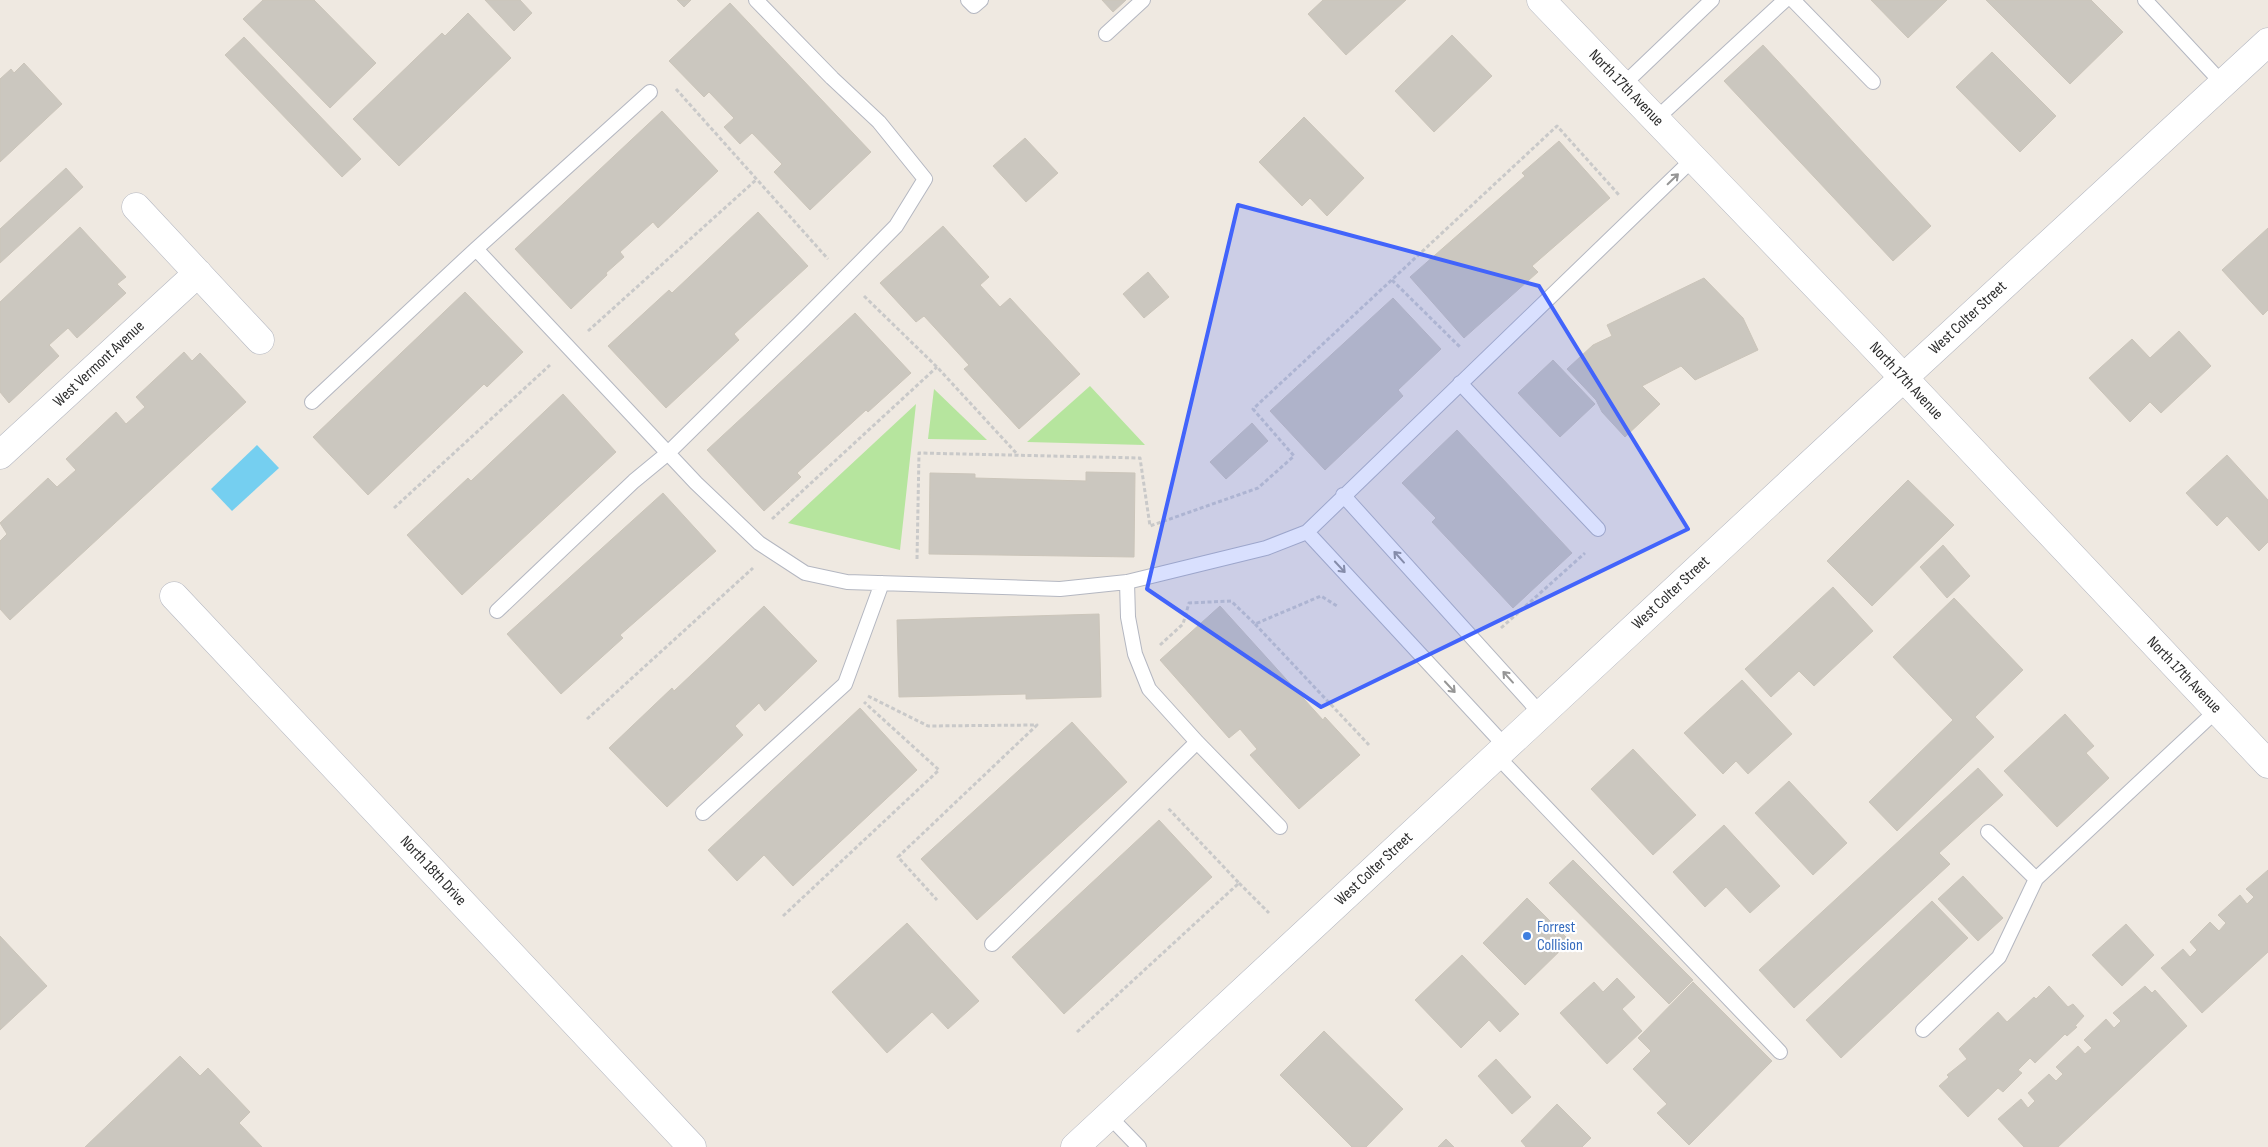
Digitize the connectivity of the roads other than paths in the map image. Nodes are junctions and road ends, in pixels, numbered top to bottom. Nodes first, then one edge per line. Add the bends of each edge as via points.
1 (756, 0) edge
2 (968, 0) edge
3 (981, 0) edge
4 (1143, 0) edge
5 (1541, 0) edge
6 (1712, 0) edge
7 (1785, 0) edge
8 (1793, 0) edge
9 (2145, 0) edge
10 (1106, 34) dead end
11 (2268, 42) edge
12 (1873, 82) dead end
13 (2223, 84) junction
14 (1623, 85) junction
15 (650, 92) dead end
16 (1656, 119) junction
17 (1694, 158) junction
18 (136, 207) dead end
19 (476, 249) junction
20 (198, 273) junction
21 (260, 340) dead end
22 (1904, 378) junction
23 (1460, 383) junction
24 (312, 402) dead end
25 (668, 454) junction
26 (0, 455) edge
27 (1343, 495) junction
28 (1598, 529) dead end
29 (1306, 532) junction
30 (1127, 582) junction
31 (882, 583) junction
32 (174, 596) dead end
33 (497, 611) dead end
34 (2217, 710) junction
35 (1541, 714) junction
36 (1197, 742) junction
37 (1501, 751) junction
38 (2268, 764) edge
39 (703, 813) dead end
40 (1280, 827) dead end
41 (1988, 832) dead end
42 (2036, 879) junction
43 (992, 944) dead end
44 (1923, 1030) dead end
45 (1780, 1052) dead end
46 (1109, 1116) junction
47 (692, 1147) edge
48 (1076, 1147) edge
49 (1139, 1147) edge

1 - 25 lane via 879,122 925,179 896,226
2 - 3 lane via 974,6
4 - 10 lane
5 - 14 street, North 17th Avenue
6 - 14 lane
7 - 16 lane
8 - 12 lane
9 - 13 lane
11 - 13 street, West Colter Street
13 - 22 street, West Colter Street
14 - 16 street, North 17th Avenue
15 - 19 lane
16 - 17 street, North 17th Avenue
17 - 22 street, North 17th Avenue
23 -> 17 lane
18 - 20 street
19 - 24 lane
19 - 25 lane
20 - 21 street
20 - 26 street, West Vermont Avenue
22 - 34 street, North 17th Avenue
22 - 35 street, West Colter Street
23 - 27 lane
23 - 28 lane
25 - 31 lane via 752,537 805,573 847,582
25 - 33 lane via 634,481
27 - 29 lane
35 -> 27 lane
29 - 30 lane via 1266,548
29 -> 37 lane
30 - 31 lane via 1060,589
30 - 36 lane via 1128,617 1139,664 1150,689
31 - 39 lane via 845,684
32 - 47 street, North 18th Drive
34 - 38 street, North 17th Avenue
34 - 42 lane
35 - 37 street, West Colter Street
36 - 40 lane
36 - 43 lane
37 - 45 lane
37 - 46 street, West Colter Street
41 - 42 lane
42 - 44 lane via 1999,957
46 - 48 street, West Colter Street
46 - 49 lane

